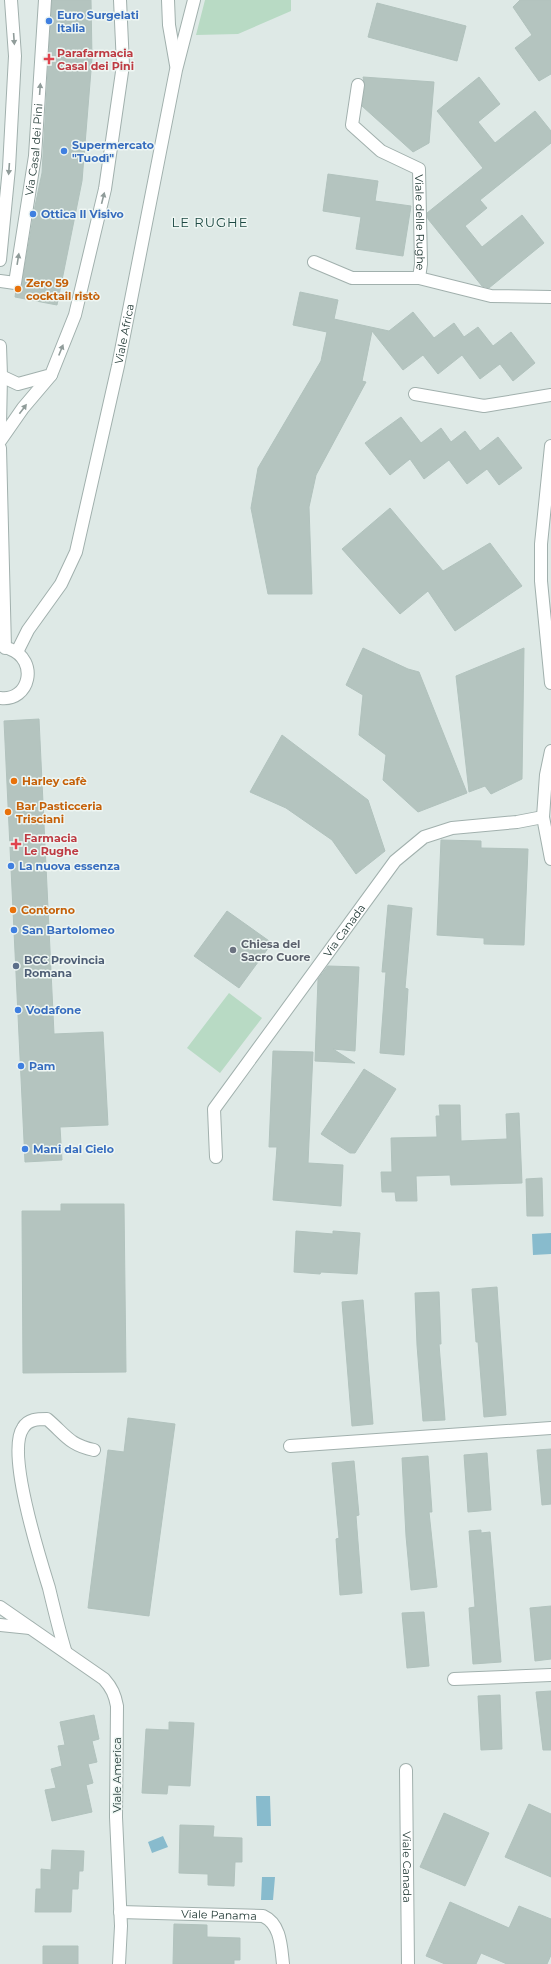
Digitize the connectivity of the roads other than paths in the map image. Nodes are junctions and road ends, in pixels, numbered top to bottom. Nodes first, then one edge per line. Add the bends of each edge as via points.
1 (12, 0) edge
2 (45, 0) edge
3 (120, 0) edge
4 (168, 0) edge
5 (194, 0) edge
6 (176, 70) junction
7 (358, 85) dead end
8 (5, 135) edge
9 (0, 260) edge
10 (314, 262) dead end
11 (419, 278) junction
12 (0, 281) edge
13 (551, 297) edge
14 (0, 346) edge
15 (51, 375) junction
16 (1, 376) edge
17 (415, 394) dead end
18 (551, 395) edge
19 (0, 426) edge
20 (0, 440) edge
21 (551, 446) edge
22 (0, 448) edge
23 (7, 650) edge
24 (551, 683) edge
25 (0, 698) edge
26 (551, 751) edge
27 (543, 816) junction
28 (551, 859) edge
29 (216, 1157) dead end
30 (551, 1428) edge
31 (290, 1446) dead end
32 (94, 1450) dead end
33 (0, 1607) edge
34 (0, 1624) edge
35 (31, 1628) junction
36 (65, 1650) junction
37 (551, 1675) edge
38 (454, 1679) dead end
39 (406, 1770) dead end
40 (120, 1912) junction
41 (119, 1964) edge
42 (283, 1964) edge
43 (408, 1964) edge

1 -> 8 street via 15,56
12 -> 2 street, Via Casal dei Pini via 14,283 33,171
15 -> 3 street via 74,315 105,189 123,65
4 - 6 street
5 - 6 street, Viale Africa
6 - 23 street, Viale Africa via 118,366 76,552 61,584 28,630
7 - 11 street, Viale delle Rughe via 352,125 381,150 419,169
8 -> 9 street
10 - 11 street, Viale delle Rughe via 352,278
11 - 13 street, Viale delle Rughe via 491,296
14 - 16 street
15 - 16 street via 18,384
20 -> 15 street
16 - 19 street
17 - 18 street via 484,406
21 - 24 street via 541,544 541,581
22 - 23 street
23 - 25 street via 26,664 28,680 25,687 15,696
26 - 27 street via 546,775
27 - 28 street
27 - 29 street, Via Canada via 517,822 452,828 424,837 395,861 214,1109
30 - 31 street
32 - 36 street via 68,1440 47,1419 28,1422 22,1429 18,1447 21,1481 31,1528
33 - 35 street, Viale America
34 - 35 street, Viale America
35 - 36 street, Viale America
36 - 40 street, Viale America via 104,1679 116,1697 117,1874
37 - 38 street
39 - 43 street, Viale Canada
40 - 41 street, Viale America
40 - 42 street, Viale Panama via 263,1916 273,1922 276,1928

